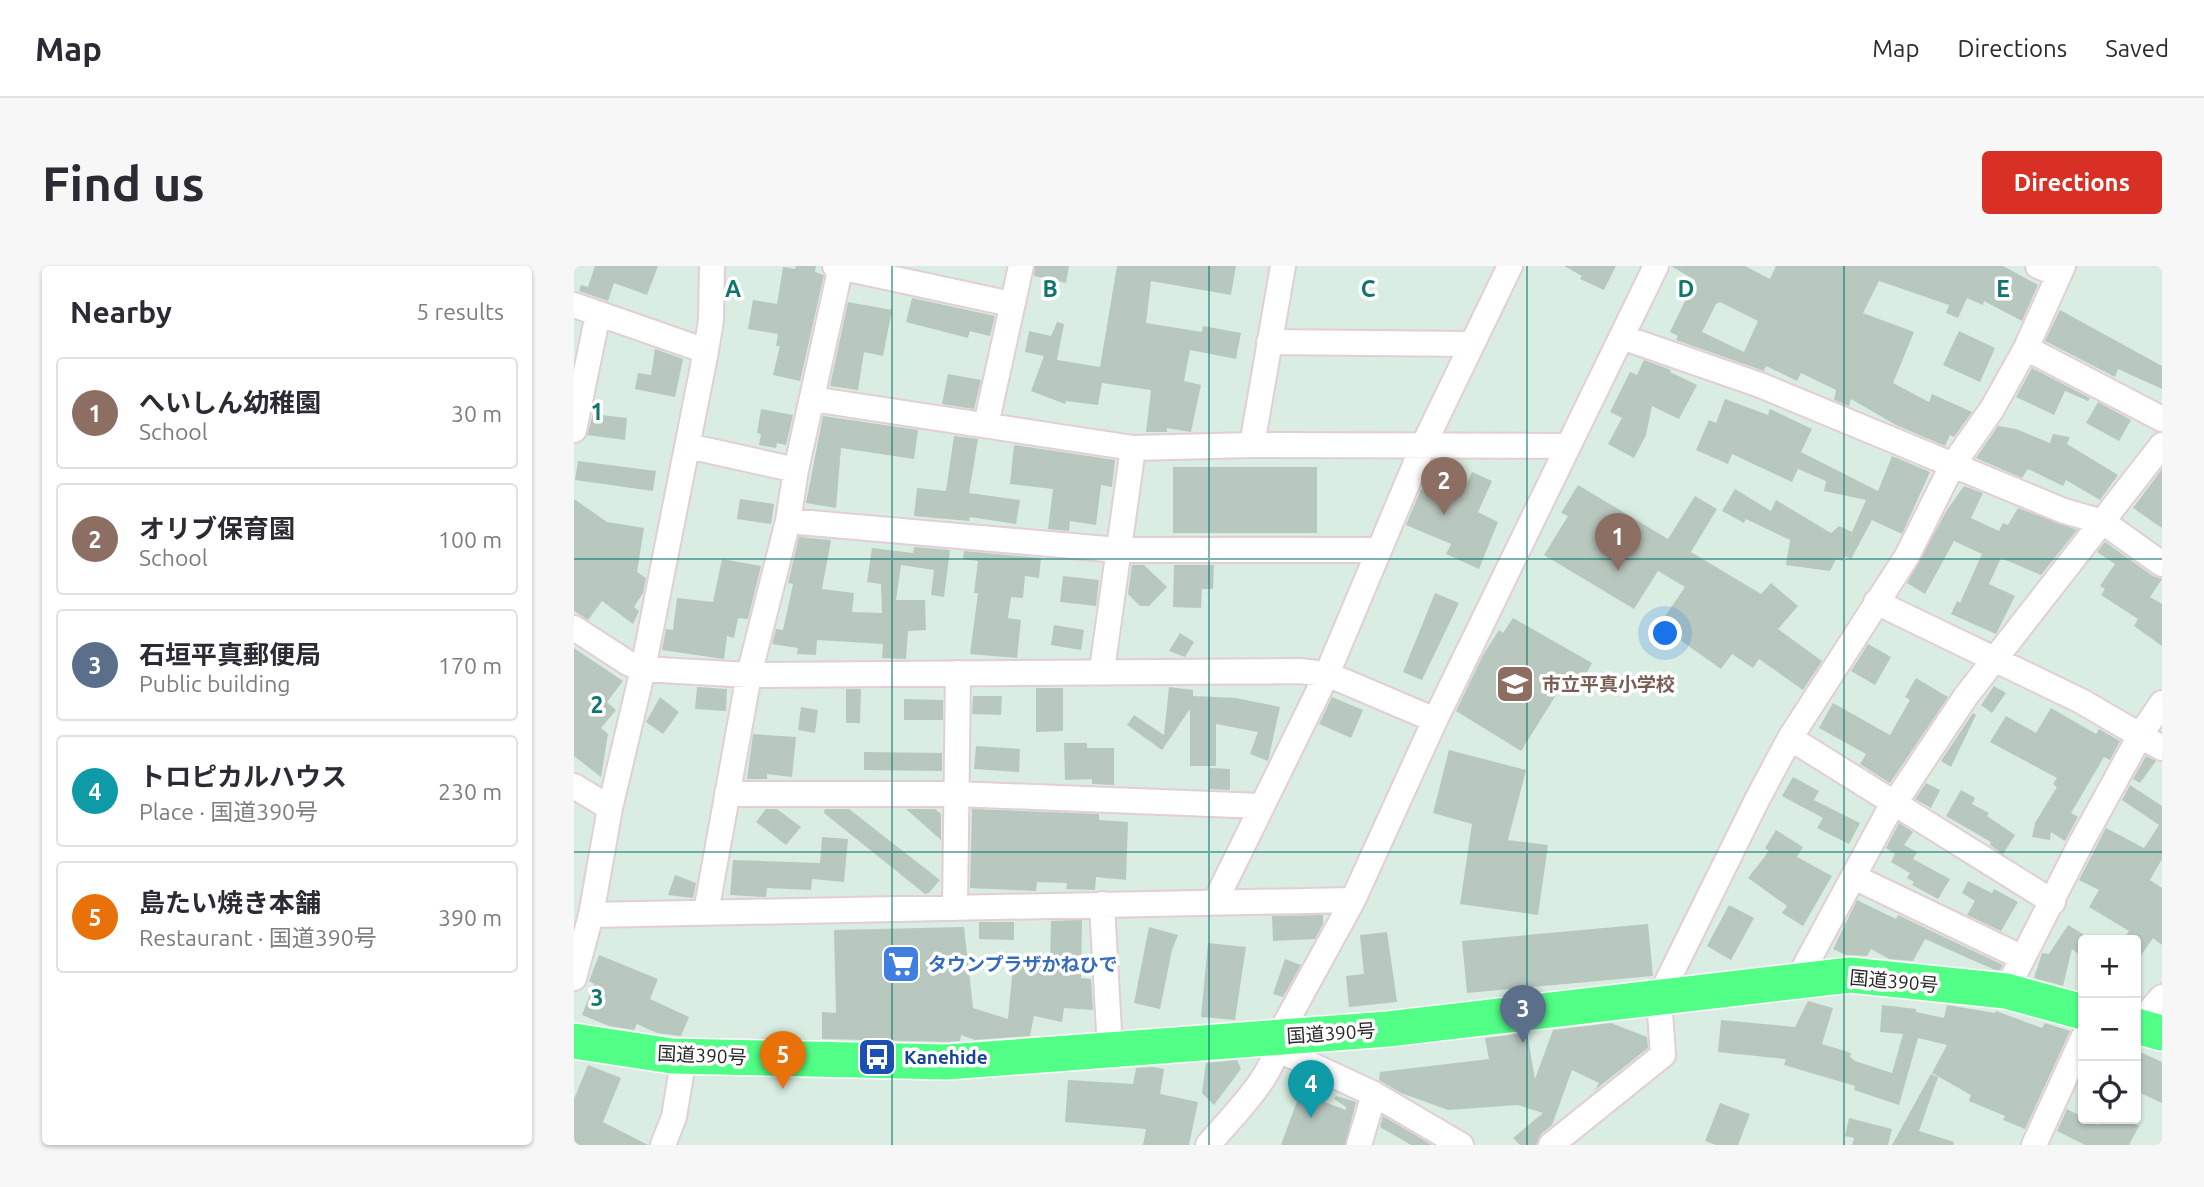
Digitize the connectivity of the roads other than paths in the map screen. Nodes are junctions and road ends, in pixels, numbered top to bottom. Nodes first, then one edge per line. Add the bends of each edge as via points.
1 (712, 266) edge
2 (839, 266) edge
3 (1021, 266) edge
4 (1283, 266) edge
5 (1510, 266) edge
6 (1656, 266) edge
7 (2053, 269) edge
8 (1011, 304) junction
9 (574, 305) edge
10 (598, 313) junction
11 (1622, 337) junction
12 (1269, 342) junction
13 (1470, 344) junction
14 (2026, 348) junction
15 (706, 351) junction
16 (812, 399) junction
17 (2162, 419) edge
18 (986, 425) junction
19 (574, 430) edge
20 (1252, 445) junction
21 (2162, 445) edge
22 (688, 446) junction
23 (1423, 446) junction
24 (1568, 446) junction
25 (1133, 448) junction
26 (1952, 466) junction
27 (796, 470) junction
28 (788, 521) junction
29 (2103, 522) junction
30 (1118, 550) junction
31 (1379, 550) junction
32 (2162, 564) edge
33 (1876, 602) junction
34 (574, 628) edge
35 (1996, 658) junction
36 (643, 669) junction
37 (1102, 670) junction
38 (958, 673) junction
39 (1327, 674) junction
40 (749, 676) junction
41 (2162, 703) edge
42 (1436, 720) junction
43 (2141, 734) junction
44 (1790, 738) junction
45 (2162, 748) edge
46 (574, 786) edge
47 (727, 793) junction
48 (957, 794) junction
49 (1893, 803) junction
50 (1261, 806) junction
51 (610, 808) junction
52 (1854, 877) junction
53 (1353, 900) junction
54 (1215, 902) junction
55 (2053, 902) junction
56 (1102, 904) junction
57 (955, 908) junction
58 (706, 912) junction
59 (591, 915) junction
60 (2021, 957) junction
61 (574, 978) edge
62 (1797, 981) junction
63 (2006, 991) junction
64 (2162, 997) edge
65 (1659, 998) junction
66 (2078, 1011) edge
67 (2141, 1020) edge
68 (2141, 1027) edge
69 (2162, 1033) edge
70 (574, 1041) edge
71 (1278, 1044) junction
72 (2078, 1049) edge
73 (1110, 1050) junction
74 (684, 1056) junction
75 (1374, 1094) junction
76 (663, 1145) edge
77 (1208, 1145) edge
78 (1359, 1145) edge
79 (1461, 1145) edge
80 (1551, 1145) edge
81 (2035, 1145) edge

1 - 15 street
2 - 8 street
2 - 16 street
3 - 8 street
4 - 12 street
5 - 13 street
6 - 11 street
7 - 14 street
8 - 18 street
9 - 10 street
10 - 15 street
10 - 19 street
11 - 24 street
11 - 26 street via 1760,386
12 - 13 street
12 - 20 street
13 - 23 street
14 - 17 street
14 - 26 street via 1992,409
15 - 22 street
16 - 18 street
16 - 27 street
18 - 25 street
20 - 23 street
20 - 25 street
21 - 29 street
22 - 27 street
22 - 36 street
23 - 24 street
23 - 31 street
24 - 42 street
25 - 30 street
26 - 29 street
26 - 33 street via 1907,556
27 - 28 street
28 - 30 street
28 - 40 street
29 - 32 street
29 - 35 street
30 - 31 street
30 - 37 street
31 - 39 street
33 - 35 street
33 - 44 street
34 - 36 street
35 - 43 street
35 - 49 street
36 - 40 street
36 - 51 street
37 - 38 street
37 - 39 street
38 - 40 street
38 - 48 street
39 - 42 street
39 - 50 street
40 - 47 street
41 - 43 street
42 - 53 street
43 - 45 street
43 - 55 street
44 - 49 street
44 - 65 street
46 - 51 street
47 - 48 street
47 - 58 street
48 - 50 street
48 - 57 street
49 - 52 street
49 - 55 street
50 - 54 street
51 - 59 street
52 - 60 street
52 - 62 street
53 - 54 street
53 - 71 street
54 - 56 street
55 - 60 street
56 - 57 street
56 - 73 street
57 - 58 street
58 - 59 street
59 - 61 street
60 - 63 street
62 - 63 highway, 国道390号 via 1850,975
62 - 65 highway, 国道390号
63 - 66 highway, 国道390号
64 - 67 street
65 - 71 highway, 国道390号
65 - 80 street via 1663,1055
68 - 69 highway
70 - 74 highway, 国道390号
71 - 73 highway, 国道390号
71 - 75 street
71 - 77 street via 1266,1074
72 - 81 street
73 - 74 highway, 国道390号 via 947,1062
74 - 76 street via 674,1117
75 - 78 street
75 - 79 street

